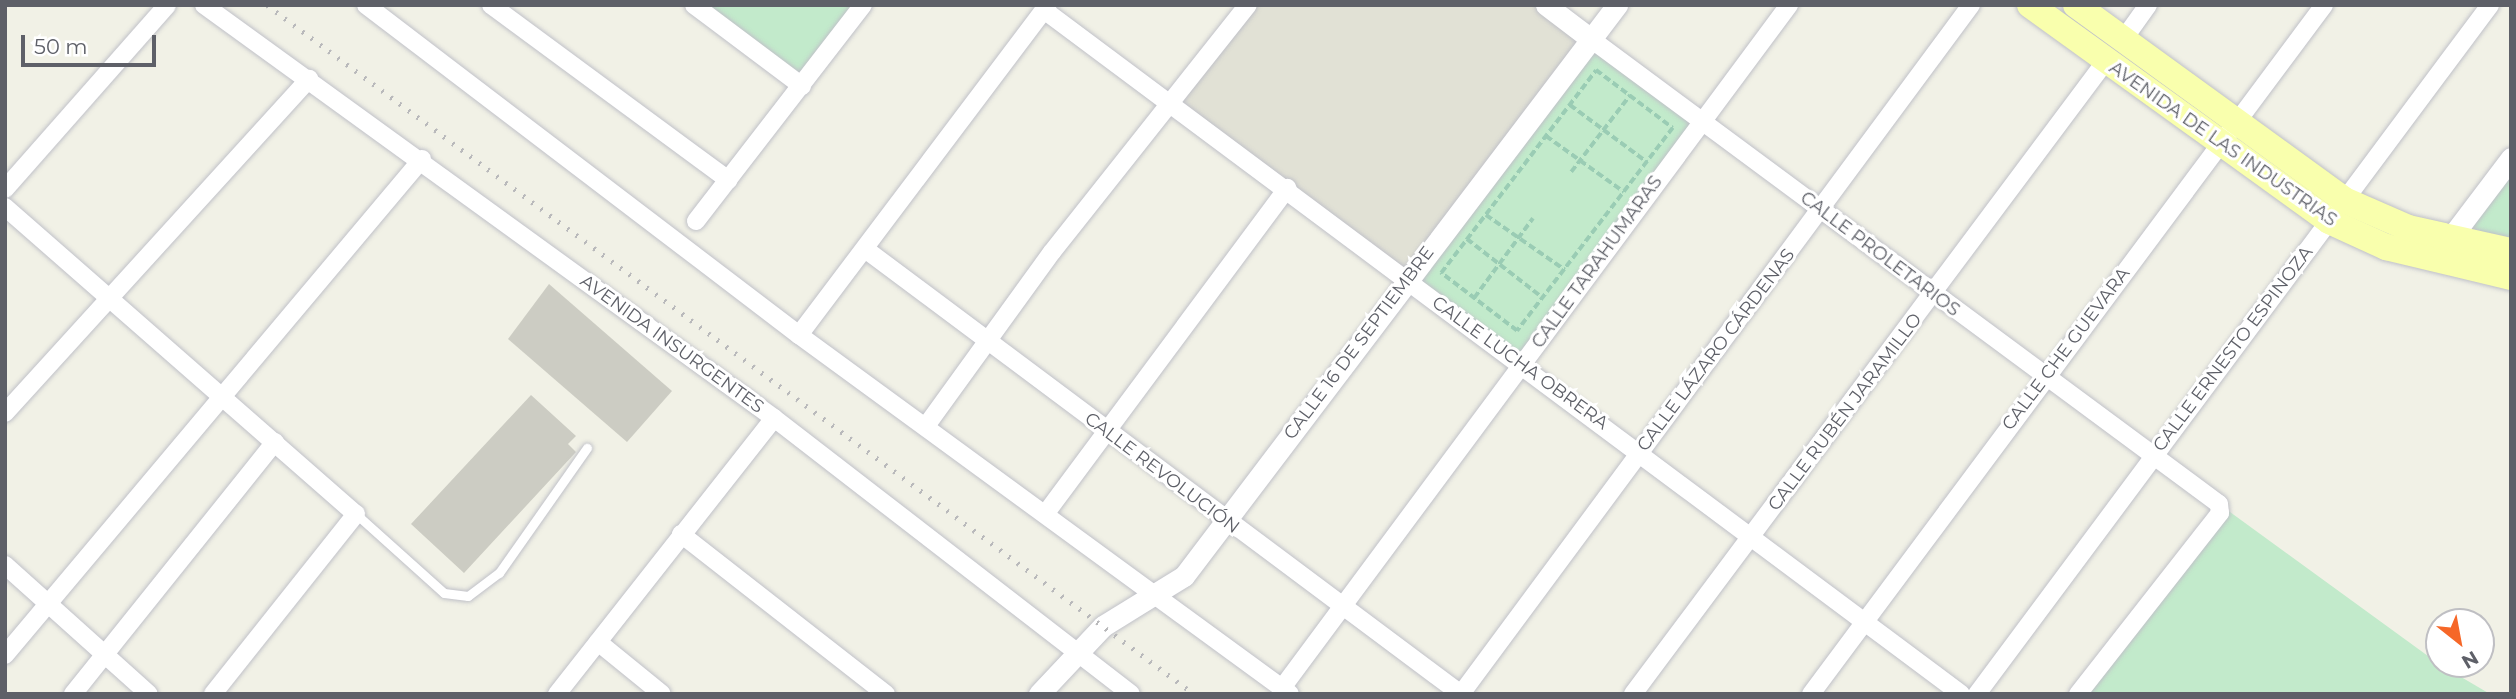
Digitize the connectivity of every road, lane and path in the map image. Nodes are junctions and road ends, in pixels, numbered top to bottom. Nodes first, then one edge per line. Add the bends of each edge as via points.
1 (167, 5) edge
2 (204, 5) edge
3 (366, 5) edge
4 (491, 5) edge
5 (694, 5) edge
6 (863, 5) edge
7 (1248, 5) edge
8 (1546, 5) edge
9 (1617, 5) edge
10 (1789, 5) edge
11 (1971, 5) edge
12 (2030, 5) edge
13 (2076, 5) edge
14 (2148, 5) edge
15 (2324, 5) edge
16 (2490, 5) edge
17 (1046, 8) edge
18 (1591, 39) junction
19 (2123, 40) junction
20 (2105, 62) junction
21 (309, 79) junction
22 (802, 86) junction
23 (1630, 95) junction
24 (1173, 102) junction
25 (1570, 104) junction
26 (1702, 121) junction
27 (2237, 123) junction
28 (1604, 130) junction
29 (1546, 136) junction
30 (2220, 145) junction
31 (2511, 158) edge
32 (422, 159) junction
33 (1580, 161) junction
34 (1647, 162) junction
35 (1571, 172) dead end
36 (728, 180) junction
37 (1287, 188) junction
38 (5, 189) edge
39 (1624, 192) junction
40 (2344, 200) junction
41 (5, 207) edge
42 (1822, 210) junction
43 (1485, 215) junction
44 (1533, 218) dead end
45 (696, 221) dead end
46 (2329, 221) junction
47 (1519, 238) junction
48 (2450, 238) junction
49 (1466, 239) junction
50 (865, 249) junction
51 (2511, 251) edge
52 (2434, 260) junction
53 (1499, 264) junction
54 (1564, 270) junction
55 (2511, 277) edge
56 (1406, 280) junction
57 (1933, 293) junction
58 (108, 298) junction
59 (1474, 298) junction
60 (1543, 298) junction
61 (799, 335) junction
62 (987, 340) junction
63 (1523, 362) junction
64 (2045, 376) junction
65 (222, 396) junction
66 (5, 413) edge
67 (774, 418) junction
68 (926, 426) junction
69 (1107, 431) junction
70 (275, 442) junction
71 (587, 448) dead end
72 (1639, 451) junction
73 (2153, 455) junction
74 (1046, 513) junction
75 (356, 514) junction
76 (1225, 521) junction
77 (681, 534) junction
78 (1753, 537) junction
79 (5, 565) edge
80 (1156, 596) junction
81 (47, 603) junction
82 (1341, 607) junction
83 (1865, 621) junction
84 (598, 642) junction
85 (1075, 652) junction
86 (5, 655) edge
87 (103, 655) junction
88 (1286, 691) edge
89 (73, 694) edge
90 (149, 694) edge
91 (213, 694) edge
92 (557, 694) edge
93 (662, 694) edge
94 (886, 694) edge
95 (1039, 694) edge
96 (1131, 694) edge
97 (1461, 694) edge
98 (1633, 694) edge
99 (1811, 694) edge
100 (1961, 694) edge
101 (1977, 694) edge
102 (2078, 694) edge

1 - 38 street
2 - 21 street, AVENIDA INSURGENTES
3 - 61 street
4 - 36 street
5 - 22 street
6 - 22 street
7 - 24 street
8 - 18 street, CALLE PROLETARIOS
9 - 18 street, CALLE 16 DE SEPTIEMBRE
10 - 26 street, CALLE TARAHUMARAS
11 - 42 street, CALLE LÁZARO CÁRDENAS
12 - 20 main road, AVENIDA DE LAS INDUSTRIAS
13 - 19 main road, AVENIDA DE LAS INDUSTRIAS
14 - 19 street
15 - 27 street, CALLE CHE GUEVARA
16 - 40 street, CALLE ERNESTO ESPINOZA
17 - 24 street, CALLE LUCHA OBRERA
17 - 50 street
18 - 26 street, CALLE PROLETARIOS
18 - 56 street, CALLE 16 DE SEPTIEMBRE
19 - 27 main road, AVENIDA DE LAS INDUSTRIAS
20 - 30 main road, AVENIDA DE LAS INDUSTRIAS
20 - 57 street, CALLE RUBÉN JARAMILLO
21 - 32 street, AVENIDA INSURGENTES
21 - 58 street
22 - 36 street
23 - 25 path via 1596,70
23 - 28 path
23 - 34 path via 1673,128
24 - 37 street, CALLE LUCHA OBRERA
24 - 62 street
25 - 28 path
25 - 29 path
26 - 42 street, CALLE PROLETARIOS
26 - 63 street, CALLE TARAHUMARAS
27 - 30 street, CALLE CHE GUEVARA
27 - 40 main road, AVENIDA DE LAS INDUSTRIAS
28 - 33 path
28 - 34 path
29 - 33 path
29 - 43 path
30 - 46 main road, AVENIDA DE LAS INDUSTRIAS
30 - 64 street, CALLE CHE GUEVARA
31 - 48 street
32 - 65 street
32 - 67 street, AVENIDA INSURGENTES
33 - 35 path
33 - 39 path
34 - 39 path
36 - 45 street
37 - 56 street, CALLE LUCHA OBRERA
37 - 69 street
39 - 54 path
40 - 46 street, CALLE ERNESTO ESPINOZA
40 - 48 main road, AVENIDA DE LAS INDUSTRIAS
41 - 58 street
42 - 57 street, CALLE PROLETARIOS
42 - 72 street, CALLE LÁZARO CÁRDENAS
43 - 47 path
43 - 49 path
44 - 47 path
46 - 52 main road, AVENIDA DE LAS INDUSTRIAS
46 - 73 street, CALLE ERNESTO ESPINOZA
47 - 53 path
47 - 54 path
48 - 51 main road, AVENIDA DE LAS INDUSTRIAS
48 - 52 street
49 - 53 path
49 - 59 path via 1440,273
50 - 61 street
50 - 62 street, CALLE REVOLUCIÓN
52 - 55 main road, AVENIDA DE LAS INDUSTRIAS
53 - 59 path
53 - 60 path
54 - 60 path
56 - 63 street, CALLE LUCHA OBRERA
56 - 76 street, CALLE 16 DE SEPTIEMBRE
57 - 64 street, CALLE PROLETARIOS
57 - 78 street, CALLE RUBÉN JARAMILLO
58 - 65 street
58 - 66 street
59 - 60 path via 1517,331
61 - 68 street
62 - 68 street
62 - 69 street, CALLE REVOLUCIÓN
63 - 72 street, CALLE LUCHA OBRERA
63 - 82 street, CALLE TARAHUMARAS
64 - 73 street, CALLE PROLETARIOS
64 - 83 street, CALLE CHE GUEVARA
65 - 70 street
65 - 81 street
67 - 77 street
67 - 85 street, AVENIDA INSURGENTES
68 - 74 street
69 - 74 street
69 - 76 street, CALLE REVOLUCIÓN
70 - 75 street
70 - 87 street
71 - 75 lane via 499,573 468,596 444,593
72 - 78 street, CALLE LUCHA OBRERA
72 - 97 street, CALLE LÁZARO CÁRDENAS
73 - 101 street, CALLE ERNESTO ESPINOZA
73 - 102 street, CALLE PROLETARIOS via 2215,500 2220,513
74 - 80 street
75 - 91 street
76 - 80 street, CALLE 16 DE SEPTIEMBRE via 1184,576
76 - 82 street, CALLE REVOLUCIÓN
77 - 84 street
77 - 94 street
78 - 83 street, CALLE LUCHA OBRERA
78 - 98 street, CALLE RUBÉN JARAMILLO
79 - 81 street
80 - 85 street, CALLE 16 DE SEPTIEMBRE via 1102,625
80 - 88 street
81 - 86 street
81 - 87 street
82 - 88 street, CALLE TARAHUMARAS
82 - 97 street, CALLE REVOLUCIÓN
83 - 99 street, CALLE CHE GUEVARA
83 - 100 street, CALLE LUCHA OBRERA
84 - 92 street
84 - 93 street
85 - 95 street, CALLE 16 DE SEPTIEMBRE
85 - 96 street, AVENIDA INSURGENTES
87 - 89 street
87 - 90 street

